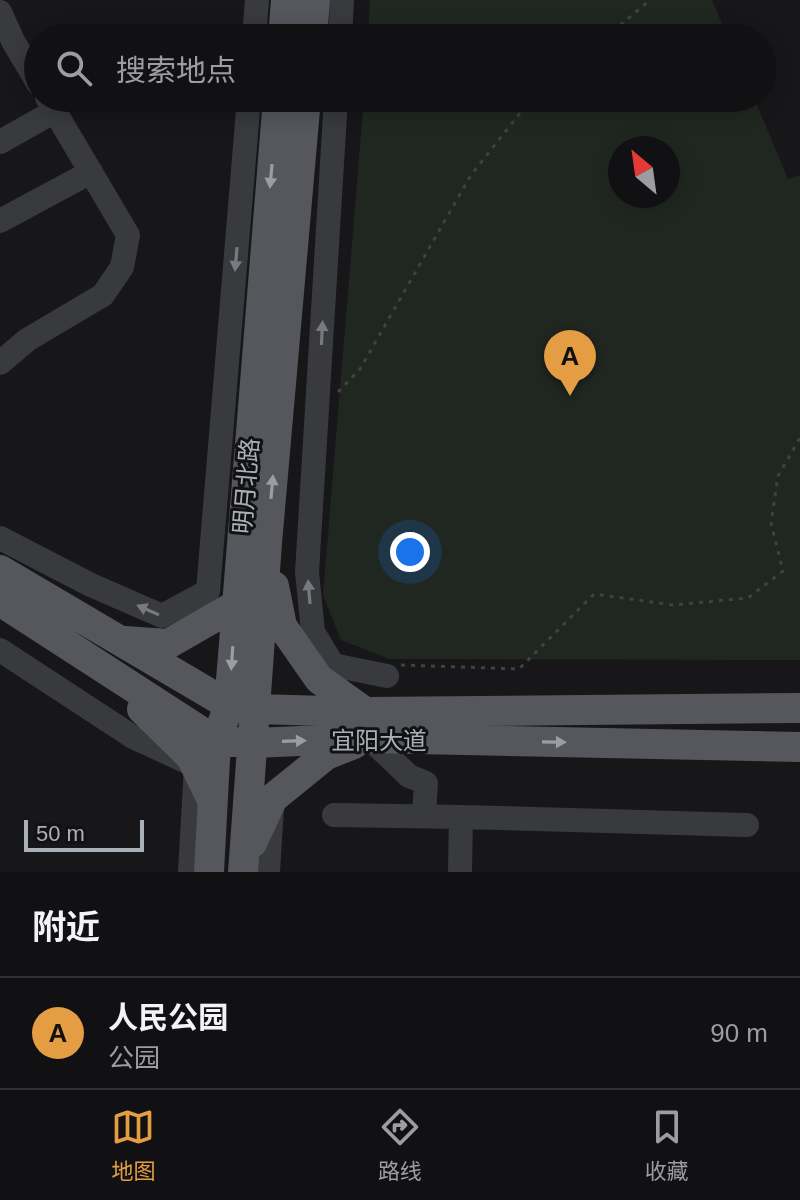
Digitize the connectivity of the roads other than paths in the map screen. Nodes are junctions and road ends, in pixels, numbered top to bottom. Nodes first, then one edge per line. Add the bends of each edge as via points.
1 (257, 0) edge
2 (286, 0) edge
3 (315, 0) edge
4 (342, 0) edge
5 (0, 12) edge
6 (255, 24) edge
7 (284, 24) edge
8 (313, 24) edge
9 (341, 24) edge
10 (8, 50) edge
11 (24, 68) edge
12 (41, 112) edge
13 (55, 112) edge
14 (248, 112) edge
15 (277, 112) edge
16 (305, 112) edge
17 (335, 112) edge
18 (0, 142) edge
19 (91, 172) junction
20 (0, 221) edge
21 (0, 363) edge
22 (0, 538) edge
23 (267, 543) junction
24 (0, 570) edge
25 (0, 601) edge
26 (236, 605) junction
27 (120, 641) junction
28 (0, 650) edge
29 (99, 665) junction
30 (387, 676) road end
31 (242, 707) junction
32 (800, 708) edge
33 (367, 725) junction
34 (216, 741) junction
35 (253, 743) junction
36 (800, 747) edge
37 (196, 766) junction
38 (213, 802) junction
39 (334, 815) dead end
40 (424, 816) junction
41 (461, 817) junction
42 (747, 825) dead end
43 (251, 868) edge
44 (190, 872) edge
45 (209, 872) edge
46 (460, 872) edge

1 - 6 street
2 - 7 main road
3 - 8 main road
4 - 9 street
5 - 10 street
10 - 11 street
12 - 18 street
13 - 19 street
14 -> 22 street via 208,591 162,616
15 -> 26 main road, 明月北路
23 -> 16 main road, 明月北路
30 -> 17 street via 333,665 313,632 307,572
19 - 20 street
19 - 21 street via 128,235 122,267 103,295 27,340
23 - 31 main road, 明月北路
23 - 33 main road via 282,626 319,679
24 - 27 main road, 宜阳大道
25 - 29 main road, 宜阳大道
26 - 27 main road via 168,644
26 -> 31 main road, 明月北路
27 - 31 main road, 宜阳大道
28 - 37 street via 133,737
29 - 34 main road, 宜阳大道
29 - 37 main road
31 - 33 main road, 宜阳大道
31 - 34 main road, 明月北路
31 - 35 main road, 明月北路
32 - 33 main road, 宜阳大道
35 -> 33 main road, 宜阳大道
33 -> 36 main road, 宜阳大道
33 - 40 street via 409,776 426,783
33 - 43 main road via 273,798
34 - 35 main road, 宜阳大道
34 - 38 main road, 明月北路
35 - 43 main road, 明月北路
37 - 38 main road
37 - 44 street
38 - 45 main road, 明月北路
39 - 40 street
40 - 41 street
41 - 42 street
41 - 46 street

